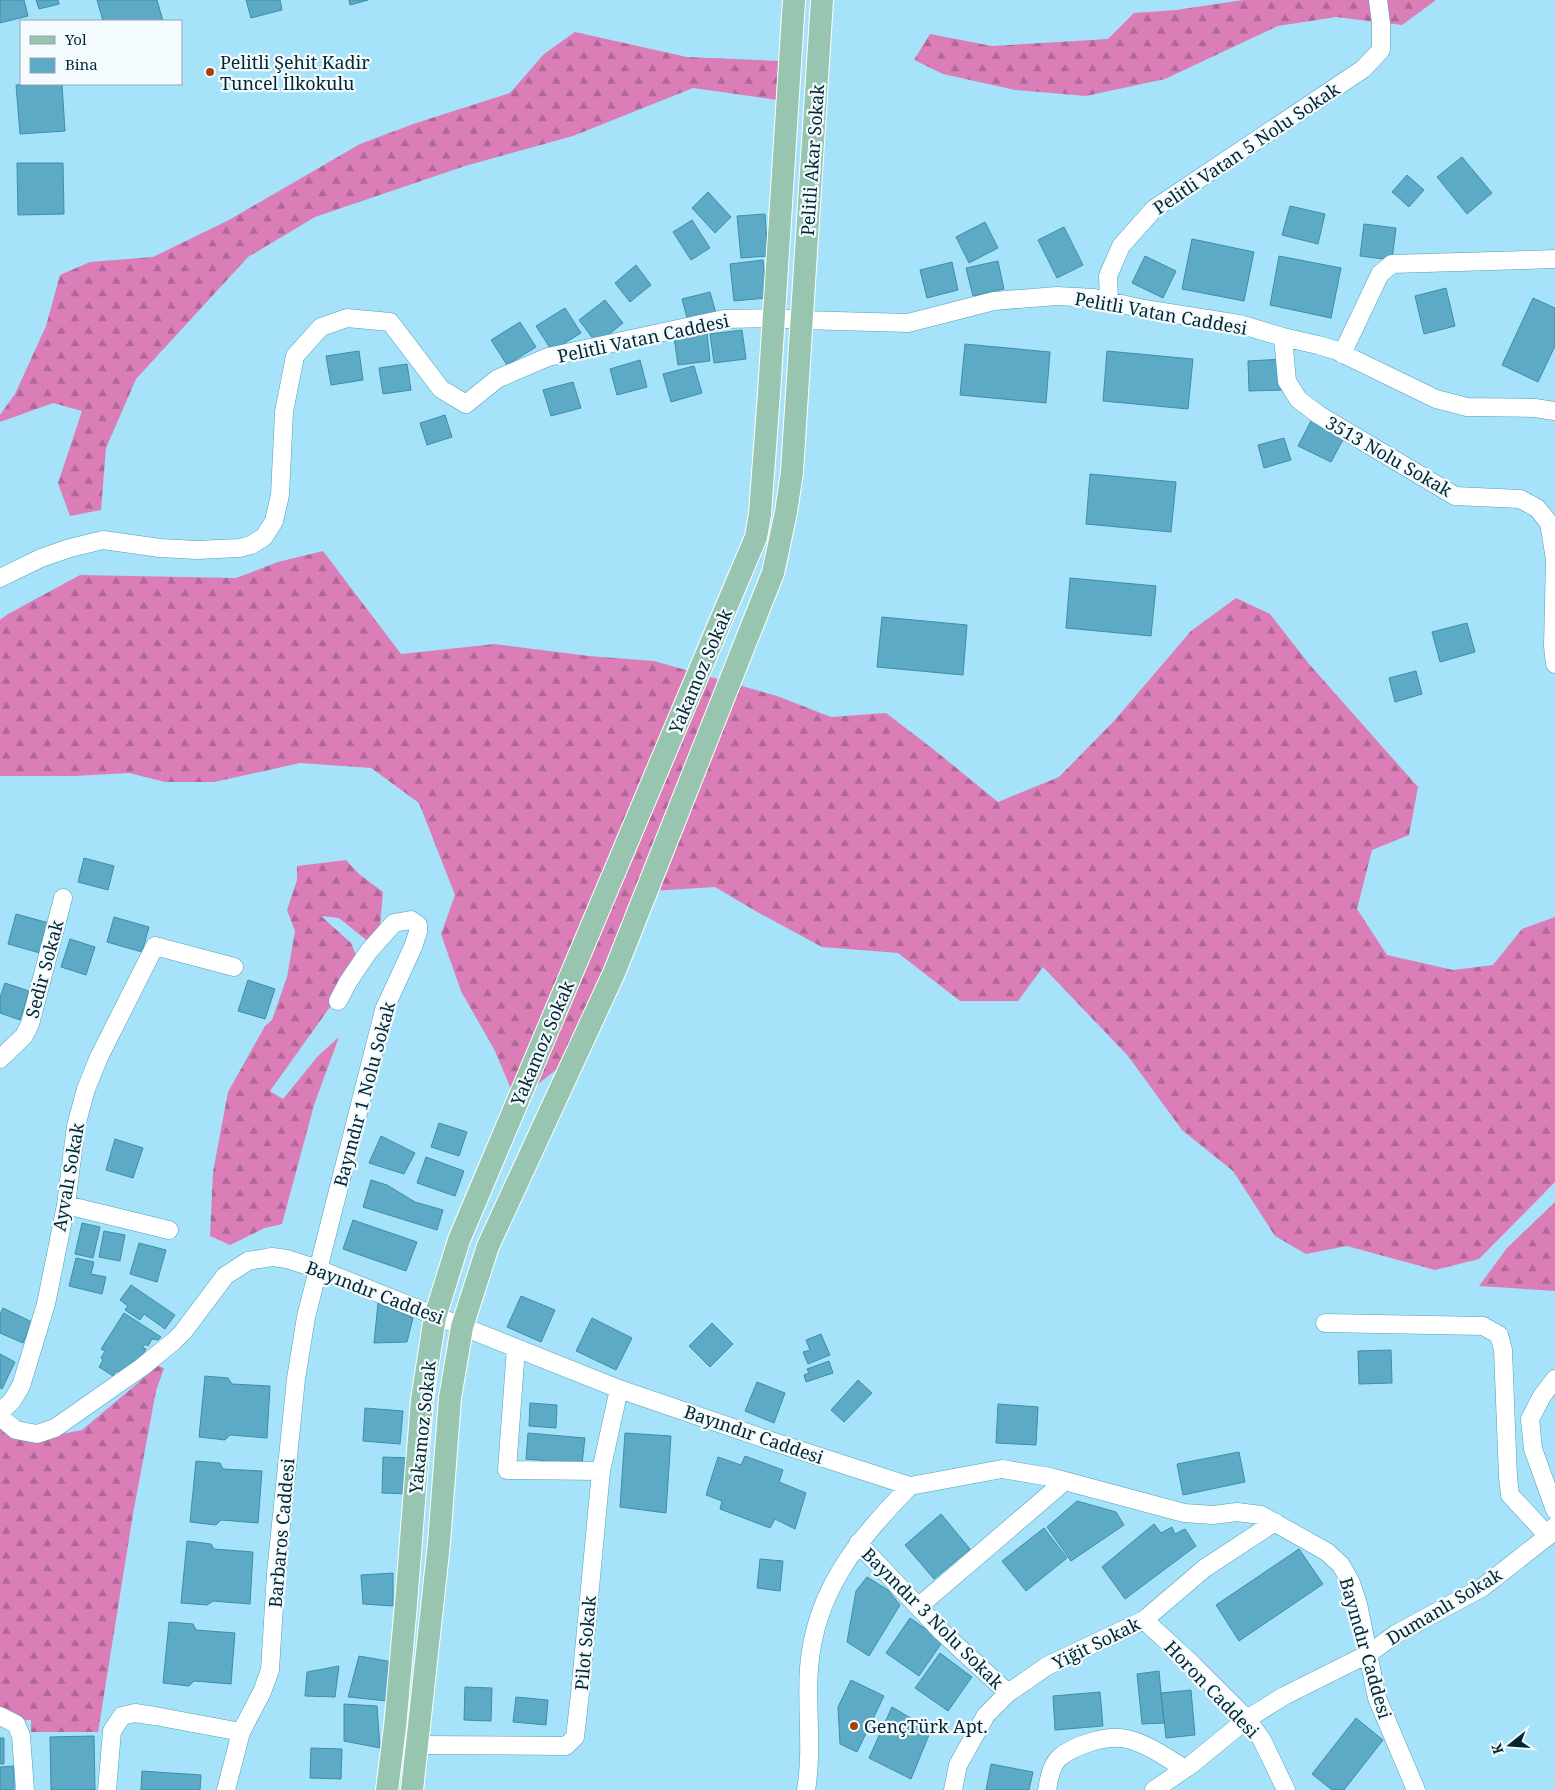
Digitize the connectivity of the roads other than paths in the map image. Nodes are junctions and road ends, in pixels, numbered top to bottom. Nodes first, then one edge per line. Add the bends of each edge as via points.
1 (794, 0) edge
2 (822, 0) edge
3 (1378, 0) edge
4 (1555, 259) edge
5 (1109, 301) junction
6 (773, 318) junction
7 (801, 320) junction
8 (1284, 338) junction
9 (1342, 354) junction
10 (1555, 411) edge
11 (0, 578) edge
12 (1555, 664) edge
13 (63, 898) dead end
14 (234, 967) dead end
15 (338, 1001) dead end
16 (0, 1059) edge
17 (66, 1205) junction
18 (169, 1230) dead end
19 (318, 1269) junction
20 (435, 1317) junction
21 (1325, 1323) dead end
22 (462, 1326) junction
23 (516, 1348) junction
24 (1555, 1378) edge
25 (619, 1389) junction
26 (0, 1412) edge
27 (0, 1417) edge
28 (601, 1471) junction
29 (1065, 1481) junction
30 (910, 1486) junction
31 (1555, 1510) edge
32 (1274, 1522) junction
33 (1552, 1531) edge
34 (858, 1543) junction
35 (918, 1607) junction
36 (1144, 1620) junction
37 (1368, 1654) junction
38 (1008, 1693) junction
39 (0, 1716) edge
40 (1247, 1719) junction
41 (241, 1732) junction
42 (417, 1745) junction
43 (1184, 1769) junction
44 (25, 1790) edge
45 (107, 1790) edge
46 (226, 1790) edge
47 (387, 1790) edge
48 (412, 1790) edge
49 (806, 1790) edge
50 (953, 1790) edge
51 (1047, 1790) edge
52 (1154, 1790) edge
53 (1286, 1790) edge
54 (1416, 1790) edge

1 - 6 main road, Pelitli Akar Sokak
2 - 7 main road, Pelitli Akar Sokak
3 - 5 street, Pelitli Vatan 5 Nolu Sokak via 1382,23 1381,50 1362,69 1154,209 1121,246 1108,276
4 - 9 street via 1392,264 1380,274
5 - 7 street, Pelitli Vatan Caddesi via 1057,296 994,301 908,323
5 - 8 street, Pelitli Vatan Caddesi via 1239,324
6 - 7 street, Pelitli Vatan Caddesi
6 - 11 street, Pelitli Vatan Caddesi via 724,319 548,357 497,379 466,404 441,389 390,322 347,318 321,327 295,356 284,412 280,495 274,521 264,537 239,548 197,550 103,540 42,558
6 - 20 main road, Yakamoz Sokak via 756,537 459,1240
7 - 22 main road, Yakamoz Sokak via 792,472 773,573 614,973 488,1246
8 - 9 street, Pelitli Vatan Caddesi
8 - 12 street, 3513 Nolu Sokak via 1288,381 1298,399 1319,415 1455,496 1520,499 1537,508 1549,523 1555,559 1552,646
9 - 10 street, Pelitli Vatan Caddesi via 1436,399 1467,408
13 - 16 street, Sedir Sokak via 30,1024 24,1036
14 - 17 street, Ayvalı Sokak via 155,946 86,1089 76,1126
15 - 19 street, Bayındır 1 Nolu Sokak via 368,951 394,923 411,920 418,925 413,947 384,1010
17 - 18 street
17 - 26 street, Ayvalı Sokak via 46,1304 31,1358 21,1386
19 - 20 street, Bayındır Caddesi
19 - 27 street, Bayındır Caddesi via 272,1257 248,1261 225,1276 174,1341 55,1428 37,1434 16,1430
19 - 41 street, Barbaros Caddesi via 296,1379 276,1573 270,1670
20 - 22 street, Bayındır Caddesi
20 - 47 main road, Yakamoz Sokak via 422,1400
21 - 33 street via 1484,1326 1499,1335 1503,1350 1510,1495
22 - 23 street, Bayındır Caddesi
22 - 42 main road, Yakamoz Sokak via 450,1398 439,1544
23 - 25 street, Bayındır Caddesi
23 - 28 street via 507,1470
24 - 31 street via 1530,1420 1534,1449
25 - 28 street, Pilot Sokak
25 - 30 street, Bayındır Caddesi
28 - 42 street, Pilot Sokak via 575,1737 566,1746
29 - 30 street, Bayındır Caddesi via 1002,1469
29 - 32 street, Bayındır Caddesi via 1184,1513 1213,1515 1237,1512 1261,1515
29 - 35 street
30 - 34 street
32 - 36 street, Yiğit Sokak via 1205,1568
32 - 37 street, Bayındır Caddesi via 1328,1552 1341,1565 1358,1604
33 - 37 street, Dumanlı Sokak via 1483,1587 1396,1634
34 - 35 street, Bayındır 3 Nolu Sokak
34 - 49 street via 834,1579 813,1638 809,1669 810,1740
35 - 38 street, Bayındır 3 Nolu Sokak
36 - 38 street, Yiğit Sokak via 1047,1666
36 - 40 street, Horon Caddesi
37 - 40 street, Dumanlı Sokak via 1284,1696
37 - 54 street, Bayındır Caddesi via 1377,1698
38 - 50 street, Yiğit Sokak via 986,1715 958,1765
39 - 44 street via 16,1724 21,1736
40 - 43 street, Dumanlı Sokak
40 - 53 street, Horon Caddesi via 1262,1740
41 - 45 street via 135,1713 122,1716 112,1731
41 - 46 street, Barbaros Caddesi
42 - 48 main road, Yakamoz Sokak
43 - 51 street via 1155,1751 1127,1739 1110,1737 1075,1748 1058,1759 1050,1774
43 - 52 street, Dumanlı Sokak

